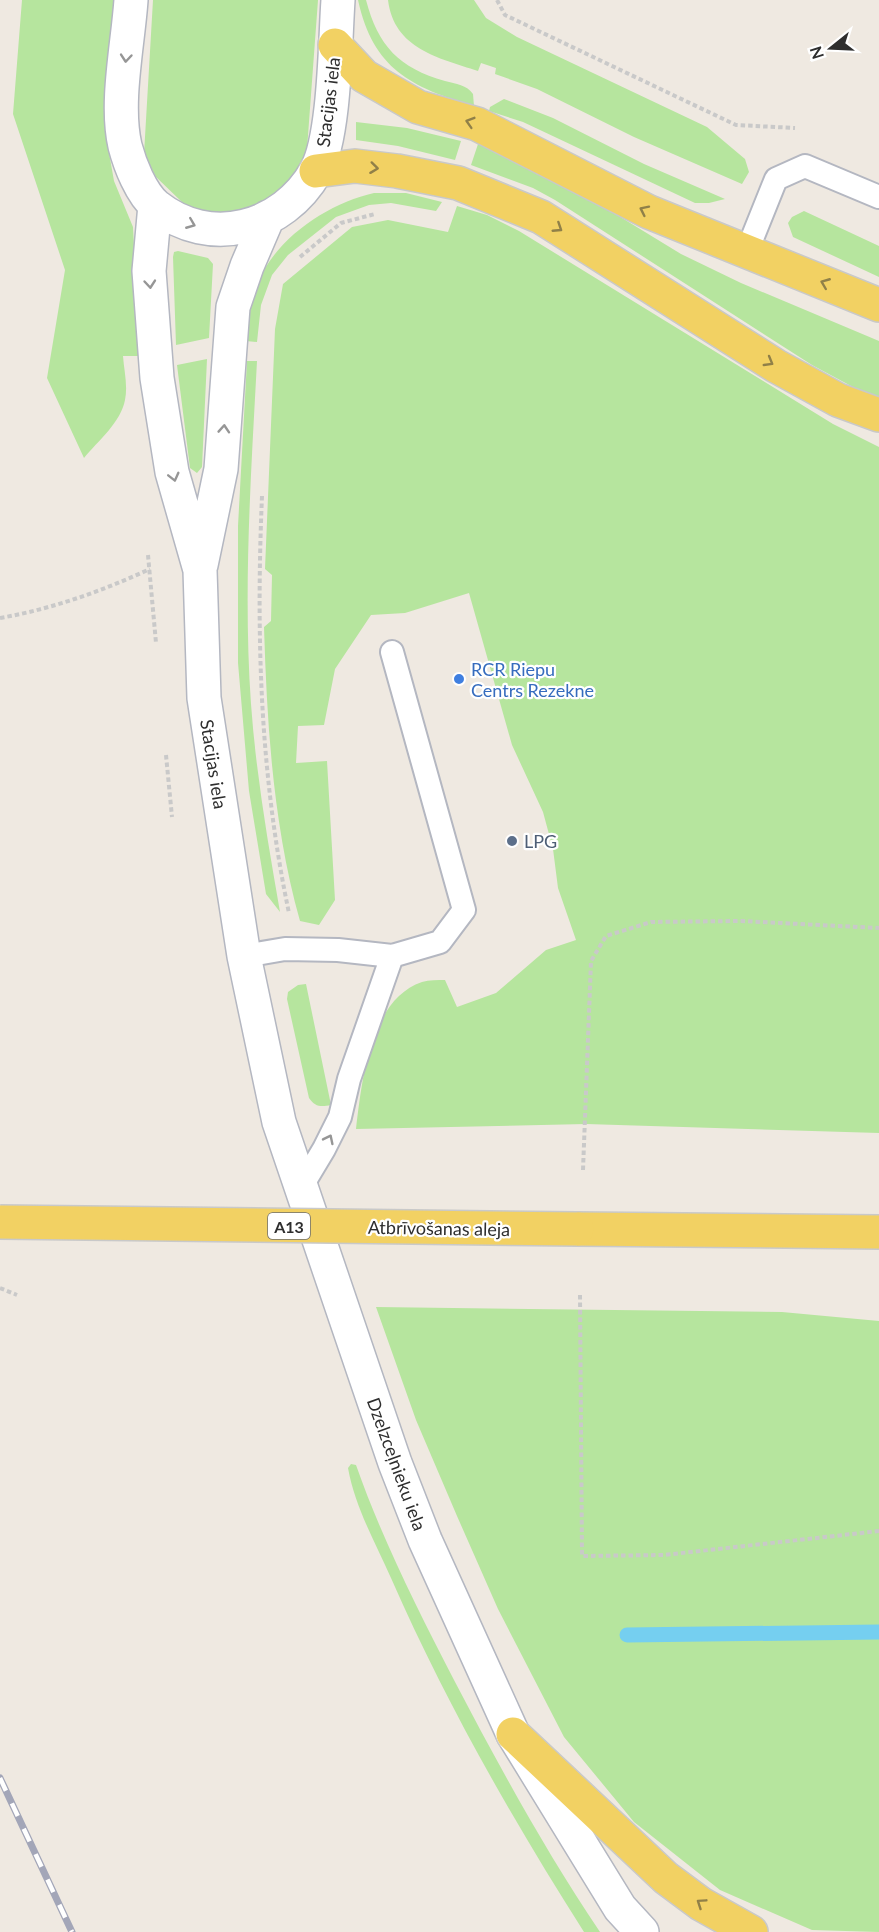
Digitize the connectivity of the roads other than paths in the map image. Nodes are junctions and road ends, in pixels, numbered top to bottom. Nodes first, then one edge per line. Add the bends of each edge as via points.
1 (131, 0) edge
2 (338, 0) edge
3 (335, 45) junction
4 (316, 171) junction
5 (879, 197) edge
6 (155, 205) junction
7 (268, 217) junction
8 (747, 251) junction
9 (879, 305) edge
10 (879, 415) edge
11 (200, 570) junction
12 (392, 652) dead end
13 (244, 956) junction
14 (392, 956) junction
15 (300, 1189) junction
16 (879, 1221) edge
17 (0, 1222) edge
18 (824, 1231) junction
19 (879, 1232) edge
20 (879, 1242) edge
21 (513, 1734) junction
22 (642, 1932) edge
23 (752, 1932) edge

1 -> 6 main road, Stacijas iela via 122,111 125,144 135,174
2 - 3 main road, Stacijas iela
3 - 4 main road, Stacijas iela via 327,142
8 -> 3 main road via 649,212 477,124 418,107 364,76
4 - 7 main road, Stacijas iela via 293,201
4 -> 10 main road via 355,166 458,183 541,217 776,366 838,400
5 - 8 lane via 805,166 776,179
6 -> 7 main road, Stacijas iela via 194,227 233,230
6 -> 11 main road, Stacijas iela via 149,271 158,378 172,472
11 -> 7 main road, Stacijas iela via 221,469 233,308
9 -> 8 main road
11 - 13 main road, Stacijas iela via 204,698
12 - 14 lane via 464,910 440,942
13 - 14 lane via 297,949
13 - 15 main road, Dzelzceļnieku iela via 279,1122
15 -> 14 lane via 340,1117 349,1079
15 - 21 main road, Dzelzceļnieku iela via 403,1485
16 - 18 main road
17 - 18 main road, Atbrīvošanas aleja / A13, bridge
18 - 19 main road, Atbrīvošanas aleja / A13
18 - 20 main road
21 - 22 main road, Dzelzceļnieku iela via 620,1908
23 -> 21 main road via 701,1904 666,1878

